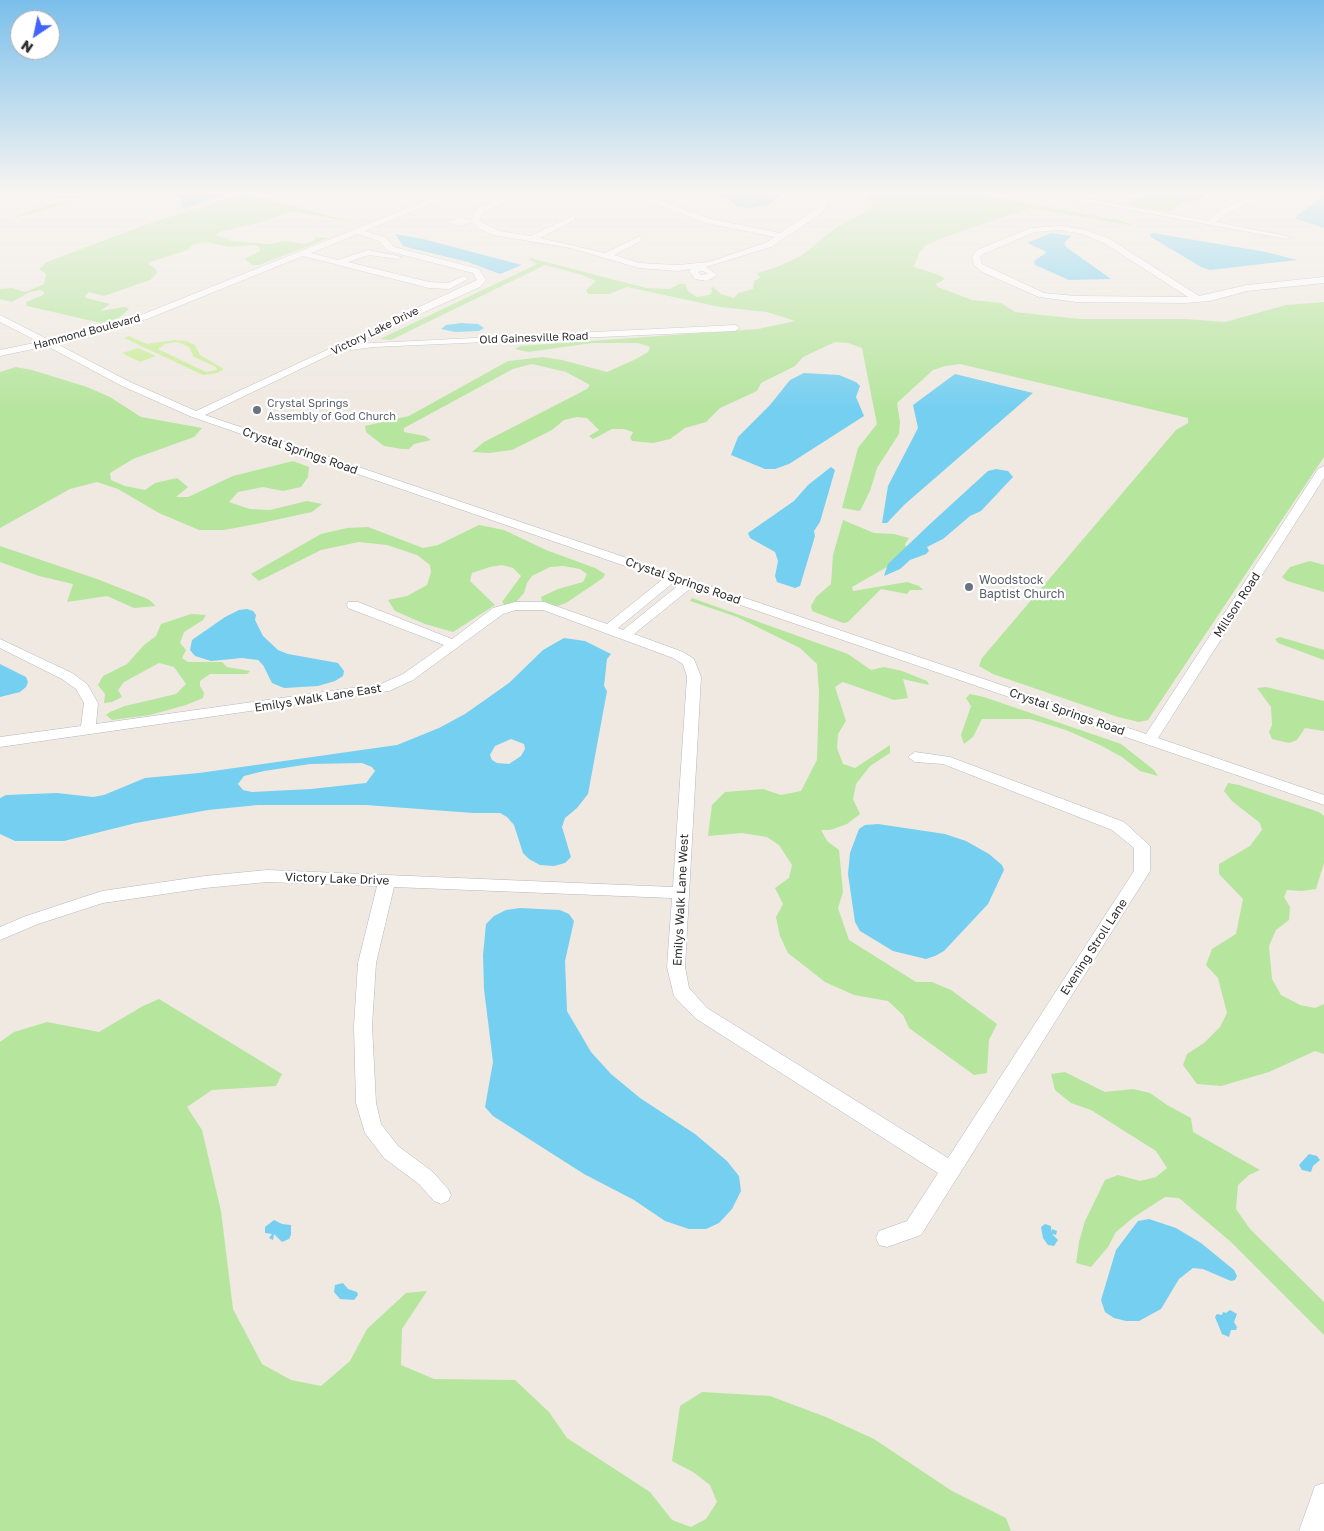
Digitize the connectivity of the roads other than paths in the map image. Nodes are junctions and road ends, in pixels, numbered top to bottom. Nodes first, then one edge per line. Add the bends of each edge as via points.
1 (276, 265) edge
2 (353, 265) edge
3 (431, 265) edge
4 (455, 265) edge
5 (646, 265) edge
6 (706, 265) edge
7 (979, 265) edge
8 (1145, 265) edge
9 (1324, 280) edge
10 (1197, 299) junction
11 (0, 318) edge
12 (735, 328) dead end
13 (51, 343) junction
14 (333, 351) junction
15 (0, 353) edge
16 (196, 415) junction
17 (1324, 470) edge
18 (672, 578) junction
19 (688, 584) junction
20 (353, 605) dead end
21 (617, 632) junction
22 (0, 643) edge
23 (454, 644) junction
24 (88, 730) junction
25 (1149, 740) junction
26 (0, 742) edge
27 (915, 757) dead end
28 (1324, 800) edge
29 (388, 880) junction
30 (681, 893) junction
31 (0, 934) edge
32 (951, 1170) junction
33 (440, 1195) dead end
34 (887, 1238) dead end
35 (1324, 1495) edge
36 (1312, 1531) edge

1 - 13 street, Hammond Boulevard via 144,317
2 - 3 street via 429,285 454,285 465,277
4 - 14 street, Victory Lake Drive via 476,271 482,280
5 - 6 street via 698,268
7 - 10 street via 1030,290 1056,297
8 - 10 street
9 - 10 street via 1247,288
11 - 13 street, Crystal Springs Road
12 - 14 street, Old Gainesville Road via 374,344
13 - 15 street, Hammond Boulevard
13 - 16 street, Crystal Springs Road via 126,384
14 - 16 street, Victory Lake Drive
16 - 18 street, Crystal Springs Road
17 - 25 street, Millson Road
18 - 19 street, Crystal Springs Road
18 - 21 street
19 - 21 street
19 - 25 street, Crystal Springs Road
20 - 23 street
21 - 23 street, Emilys Walk Lane East via 544,606 526,605 498,611
21 - 30 street, Emilys Walk Lane West via 678,655 689,662 694,677
22 - 24 street via 68,676 82,687 91,702
23 - 24 street, Emilys Walk Lane East via 408,677 384,688
24 - 26 street, Emilys Walk Lane East
25 - 28 street, Crystal Springs Road
27 - 32 street, Evening Stroll Lane via 946,760 1118,826 1142,846 1142,871
29 - 30 street, Victory Lake Drive
29 - 31 street, Victory Lake Drive via 267,876 205,882 102,898 32,920
29 - 33 street via 366,963 363,1026 366,1103 372,1127 391,1152 426,1178
30 - 32 street, Emilys Walk Lane West via 676,967 680,990 702,1013
32 - 34 street, Evening Stroll Lane via 914,1228
35 - 36 street

